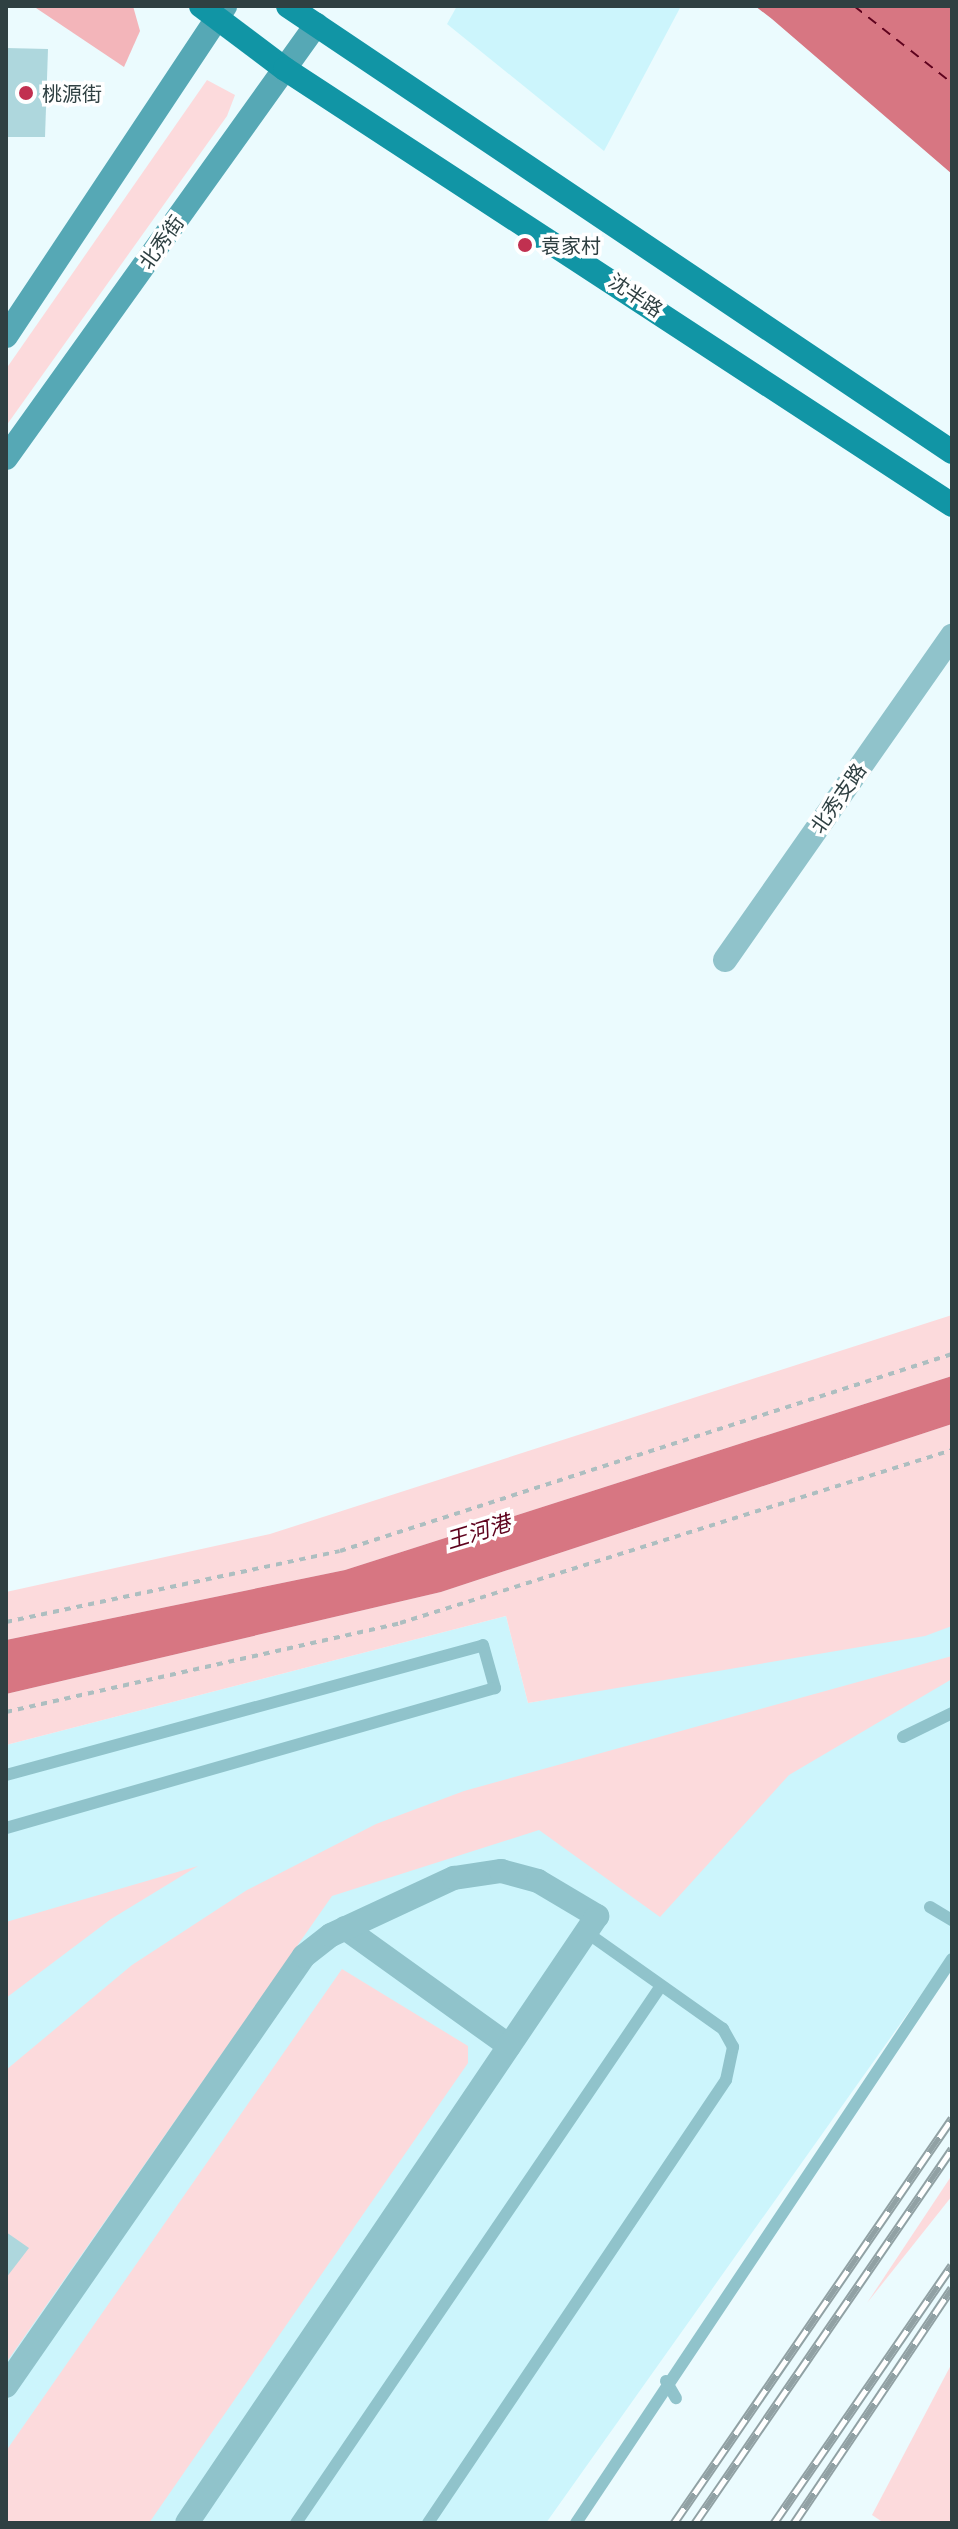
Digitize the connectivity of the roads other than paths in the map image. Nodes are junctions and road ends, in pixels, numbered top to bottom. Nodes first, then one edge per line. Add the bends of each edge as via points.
1 (288, 6) edge
2 (214, 10) edge
3 (316, 25) junction
4 (285, 69) junction
5 (6, 336) edge
6 (952, 452) edge
7 (6, 458) edge
8 (952, 505) edge
9 (952, 636) edge
10 (725, 960) dead end
11 (952, 1713) edge
12 (903, 1737) dead end
13 (6, 1775) edge
14 (6, 1828) edge
15 (930, 1907) dead end
16 (952, 1920) edge
17 (345, 1928) junction
18 (586, 1932) junction
19 (952, 1959) edge
20 (661, 1986) junction
21 (509, 2046) junction
22 (666, 2381) junction
23 (6, 2386) edge
24 (676, 2398) dead end
25 (187, 2523) edge
26 (296, 2523) edge
27 (428, 2523) edge
28 (576, 2523) edge

1 - 3 main road
2 - 4 main road, 沈半路
2 - 5 main road
3 - 4 main road, 北秀街
3 - 6 main road
4 - 7 main road, 北秀街
4 - 8 main road, 沈半路
9 - 10 street, 北秀支路
11 - 12 lane
13 - 14 lane via 483,1645 495,1688
15 - 16 lane
17 - 18 street via 454,1878 501,1871 538,1881 597,1916
17 - 21 street
17 - 23 street via 304,1956
18 - 20 lane
18 - 21 street
19 - 22 lane
20 - 26 lane
20 - 27 lane via 723,2029 733,2047 726,2080
21 - 25 street
22 - 24 lane
22 - 28 lane

